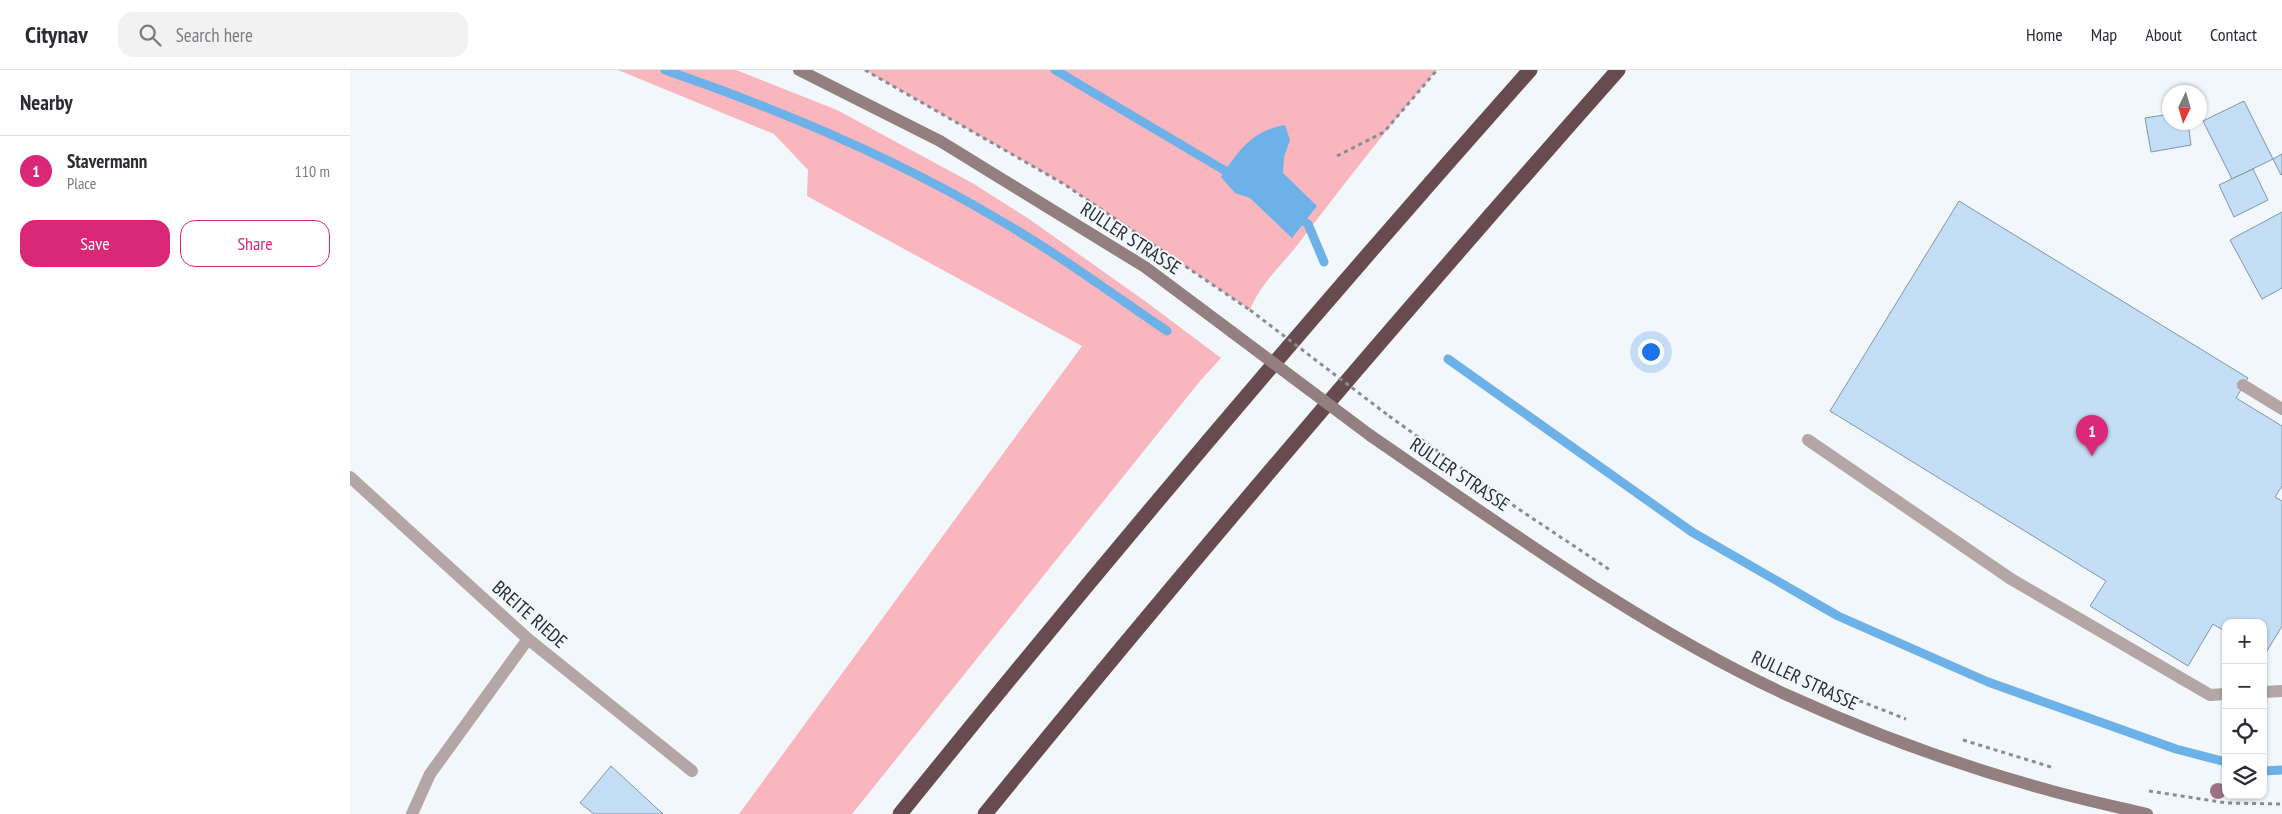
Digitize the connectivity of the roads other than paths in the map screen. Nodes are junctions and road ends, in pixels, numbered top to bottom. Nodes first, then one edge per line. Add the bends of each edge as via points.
1 (799, 70) edge
2 (1530, 70) edge
3 (1618, 70) edge
4 (2243, 385) dead end
5 (2282, 409) edge
6 (1808, 440) dead end
7 (350, 477) edge
8 (528, 639) junction
9 (2282, 691) edge
10 (2267, 692) edge
11 (2222, 694) edge
12 (692, 771) dead end
13 (412, 814) edge
14 (900, 814) edge
15 (985, 814) edge
16 (2148, 814) edge

1 - 16 main road, RULLER STRASSE, bridge via 940,141 1145,267 1370,436 1618,602 1701,651 1786,695 1887,737 2046,790
2 - 14 highway via 1058,618
3 - 15 highway via 1501,202 1112,658
4 - 5 street
6 - 11 street via 2011,579 2210,695
7 - 8 street, BREITE RIEDE
8 - 12 street, BREITE RIEDE
8 - 13 street via 430,774
9 - 10 street

